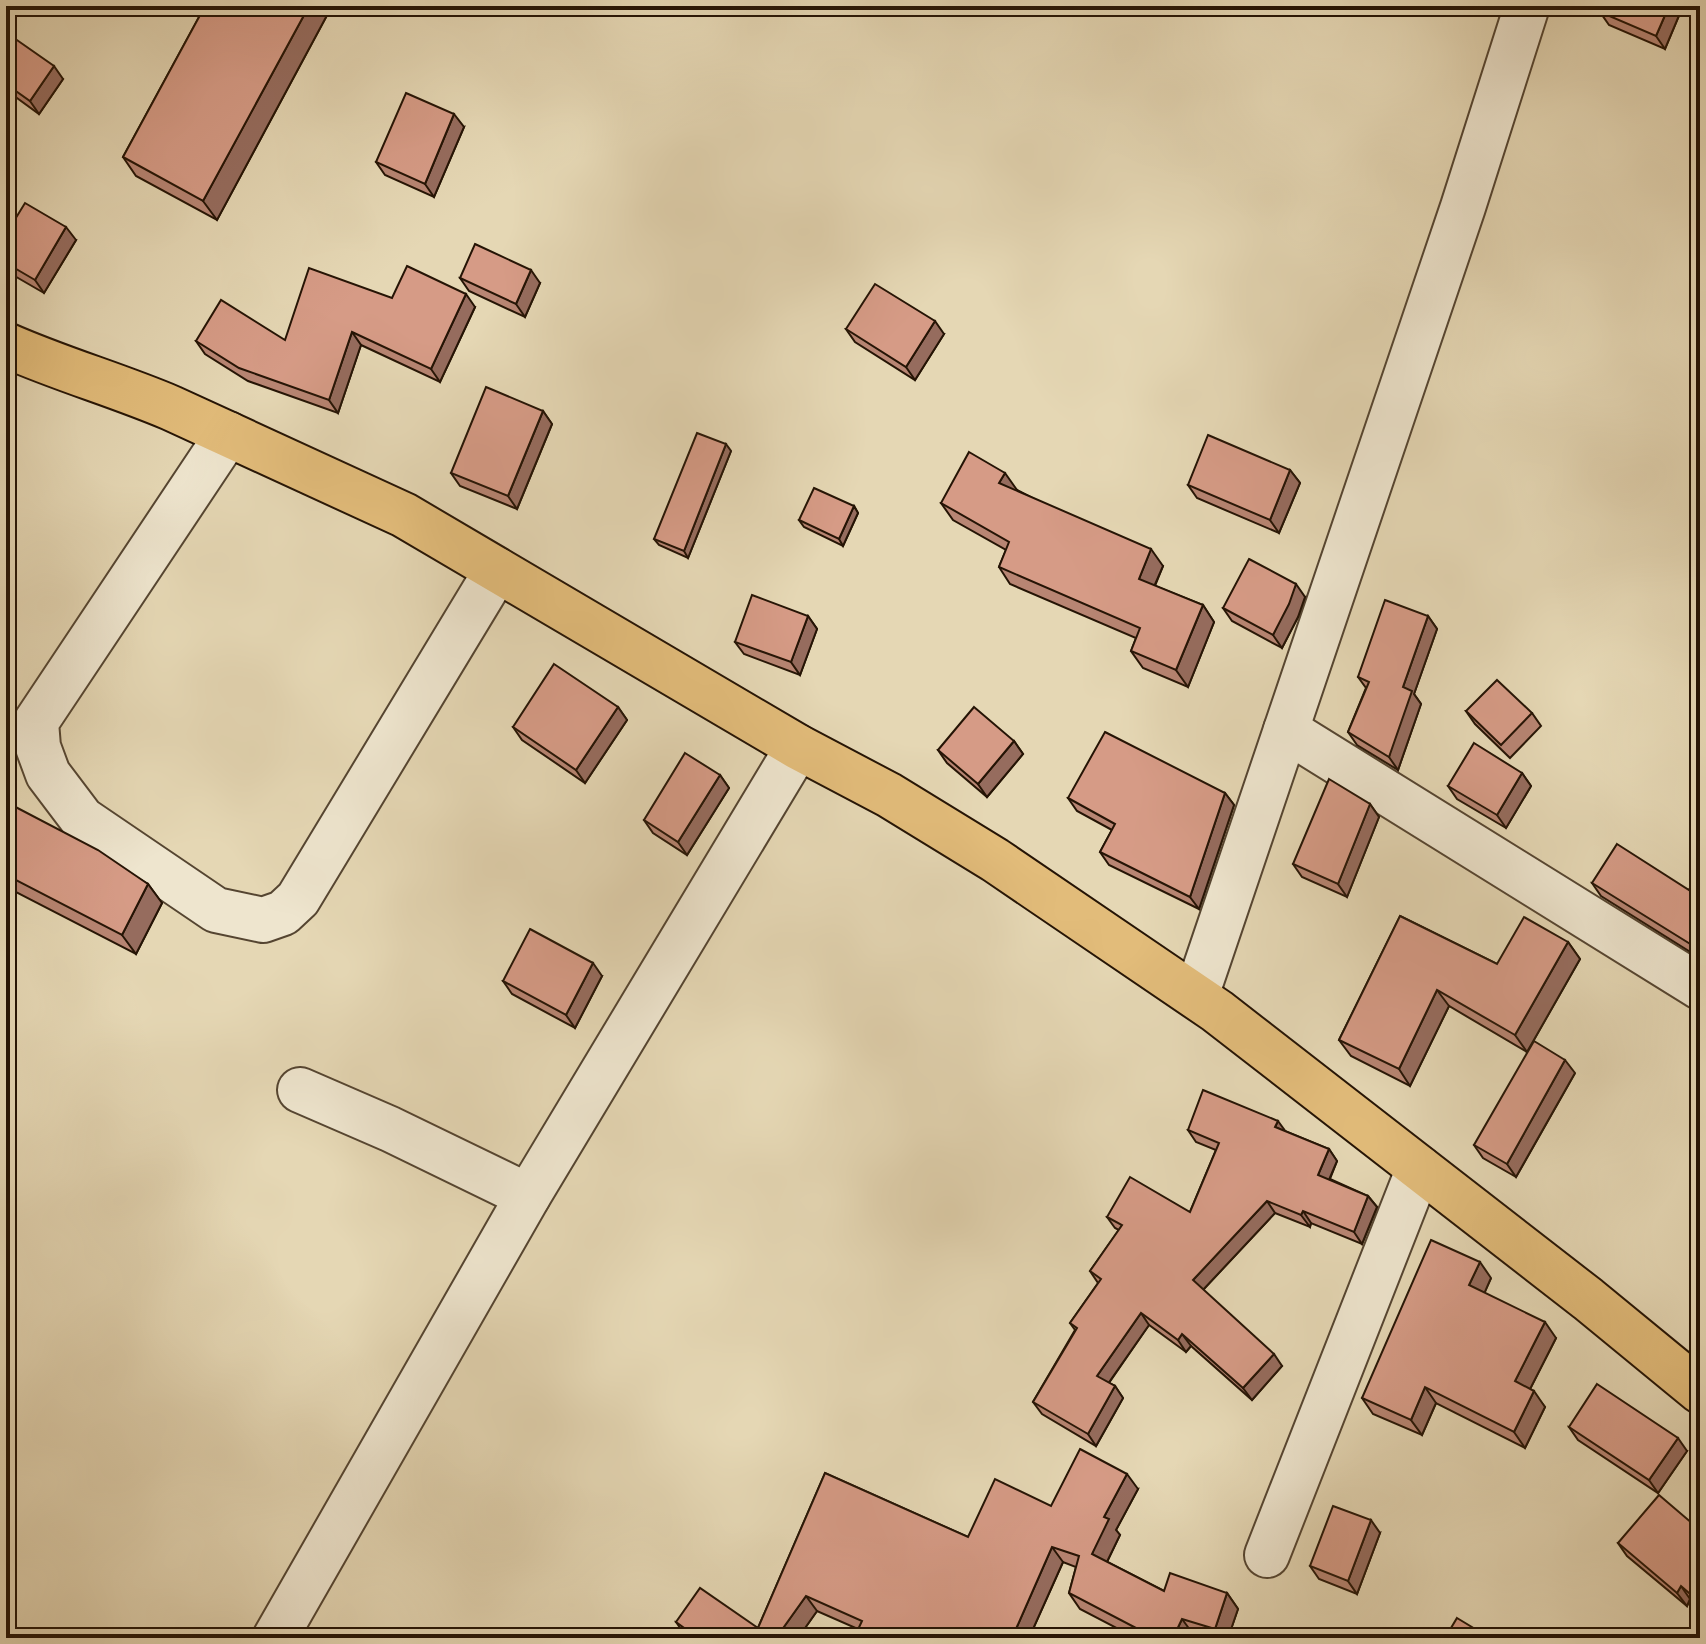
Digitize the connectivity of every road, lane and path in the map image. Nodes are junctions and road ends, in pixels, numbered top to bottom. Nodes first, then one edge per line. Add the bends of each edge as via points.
1 (1527, 6) edge
2 (6, 345) edge
3 (228, 434) junction
4 (497, 570) junction
5 (1286, 730) junction
6 (798, 747) junction
7 (1700, 987) edge
8 (1196, 996) junction
9 (300, 1090) dead end
10 (1419, 1168) junction
11 (528, 1196) junction
12 (1700, 1391) edge
13 (1267, 1555) dead end
14 (275, 1638) edge

1 - 5 street
2 - 3 main road via 135,392
3 - 4 main road via 404,515
3 - 4 street via 36,722 48,774 82,819 216,910 263,920 283,913 298,899
4 - 6 main road
5 - 7 street
5 - 8 street
6 - 8 main road via 995,860
6 - 11 street
8 - 10 main road
9 - 11 street
10 - 12 main road
10 - 13 street
11 - 14 street

